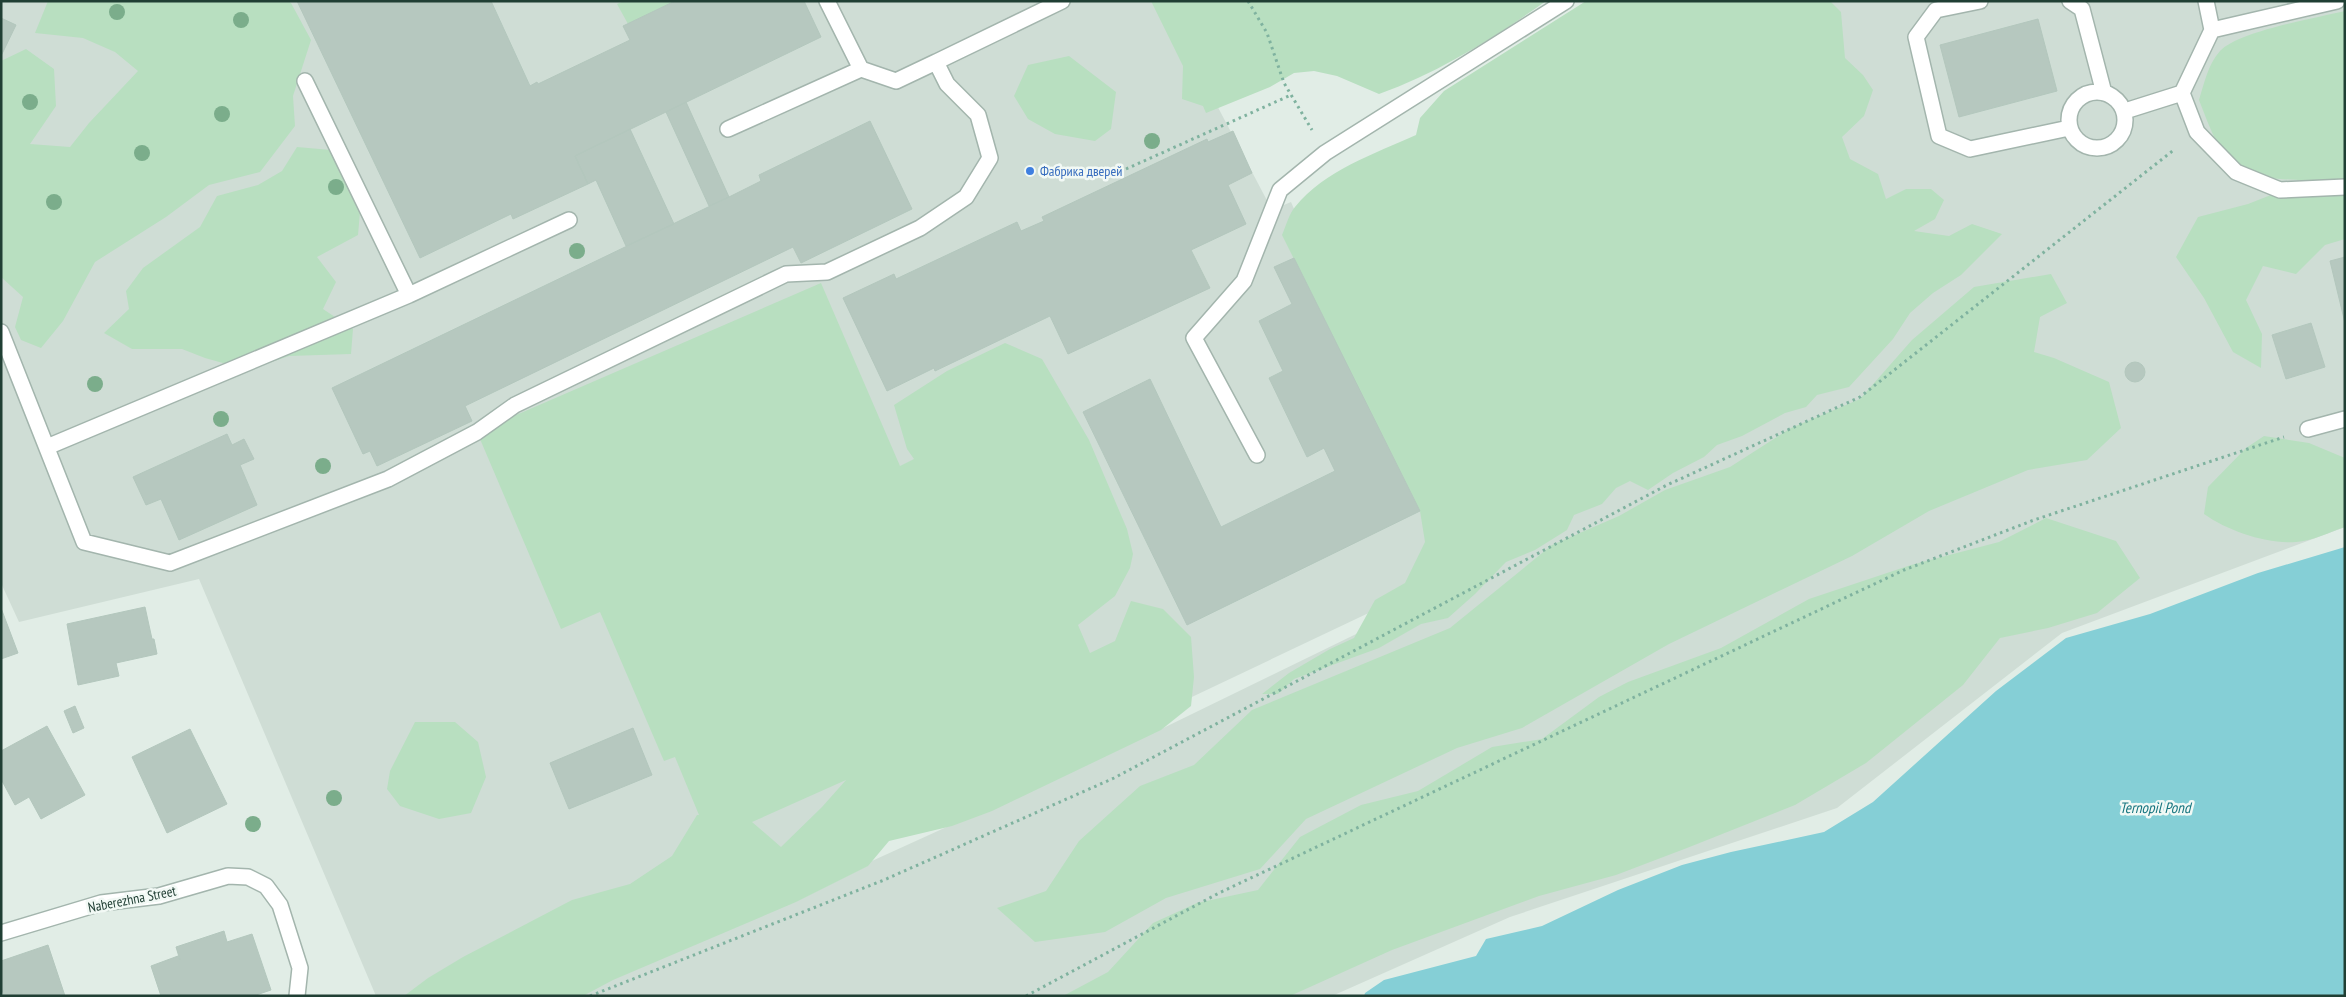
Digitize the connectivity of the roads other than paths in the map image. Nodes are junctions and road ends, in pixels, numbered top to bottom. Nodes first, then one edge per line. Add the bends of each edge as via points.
1 (827, 1) edge
2 (1062, 1) edge
3 (1566, 1) edge
4 (1980, 1) edge
5 (2070, 1) edge
6 (2206, 1) edge
7 (2337, 1) edge
8 (2212, 30) junction
9 (936, 62) junction
10 (861, 68) junction
11 (305, 81) dead end
12 (2182, 92) junction
13 (2104, 93) junction
14 (2125, 111) junction
15 (2069, 128) junction
16 (728, 129) dead end
17 (2345, 188) edge
18 (568, 220) dead end
19 (409, 295) junction
20 (1, 332) edge
21 (2345, 419) edge
22 (2308, 429) road end
23 (47, 447) junction
24 (1257, 455) dead end
25 (1, 933) edge
26 (297, 996) edge

1 - 10 street
2 - 9 street
3 - 24 street via 1325,152 1280,190 1244,281 1194,338
4 - 15 street via 1936,10 1916,37 1939,136 1970,149
5 - 13 street via 2082,9
6 - 8 street
7 - 8 street
8 - 12 street
9 - 10 street via 896,81
9 - 23 street via 947,84 978,115 990,158 966,197 920,228 826,272 786,274 515,405 476,432 388,479 170,563 84,542
10 - 16 street
11 - 19 street
12 - 14 street
12 - 17 street via 2197,132 2236,172 2280,190
13 - 14 street via 2111,94
13 - 15 street via 2089,92 2071,106
14 - 15 street via 2122,133 2105,148 2083,145
18 - 19 street
19 - 23 street
20 - 23 street
21 - 22 street
25 - 26 street, Naberezhna Street via 101,903 159,896 228,876 248,877 266,886 280,905 300,968

